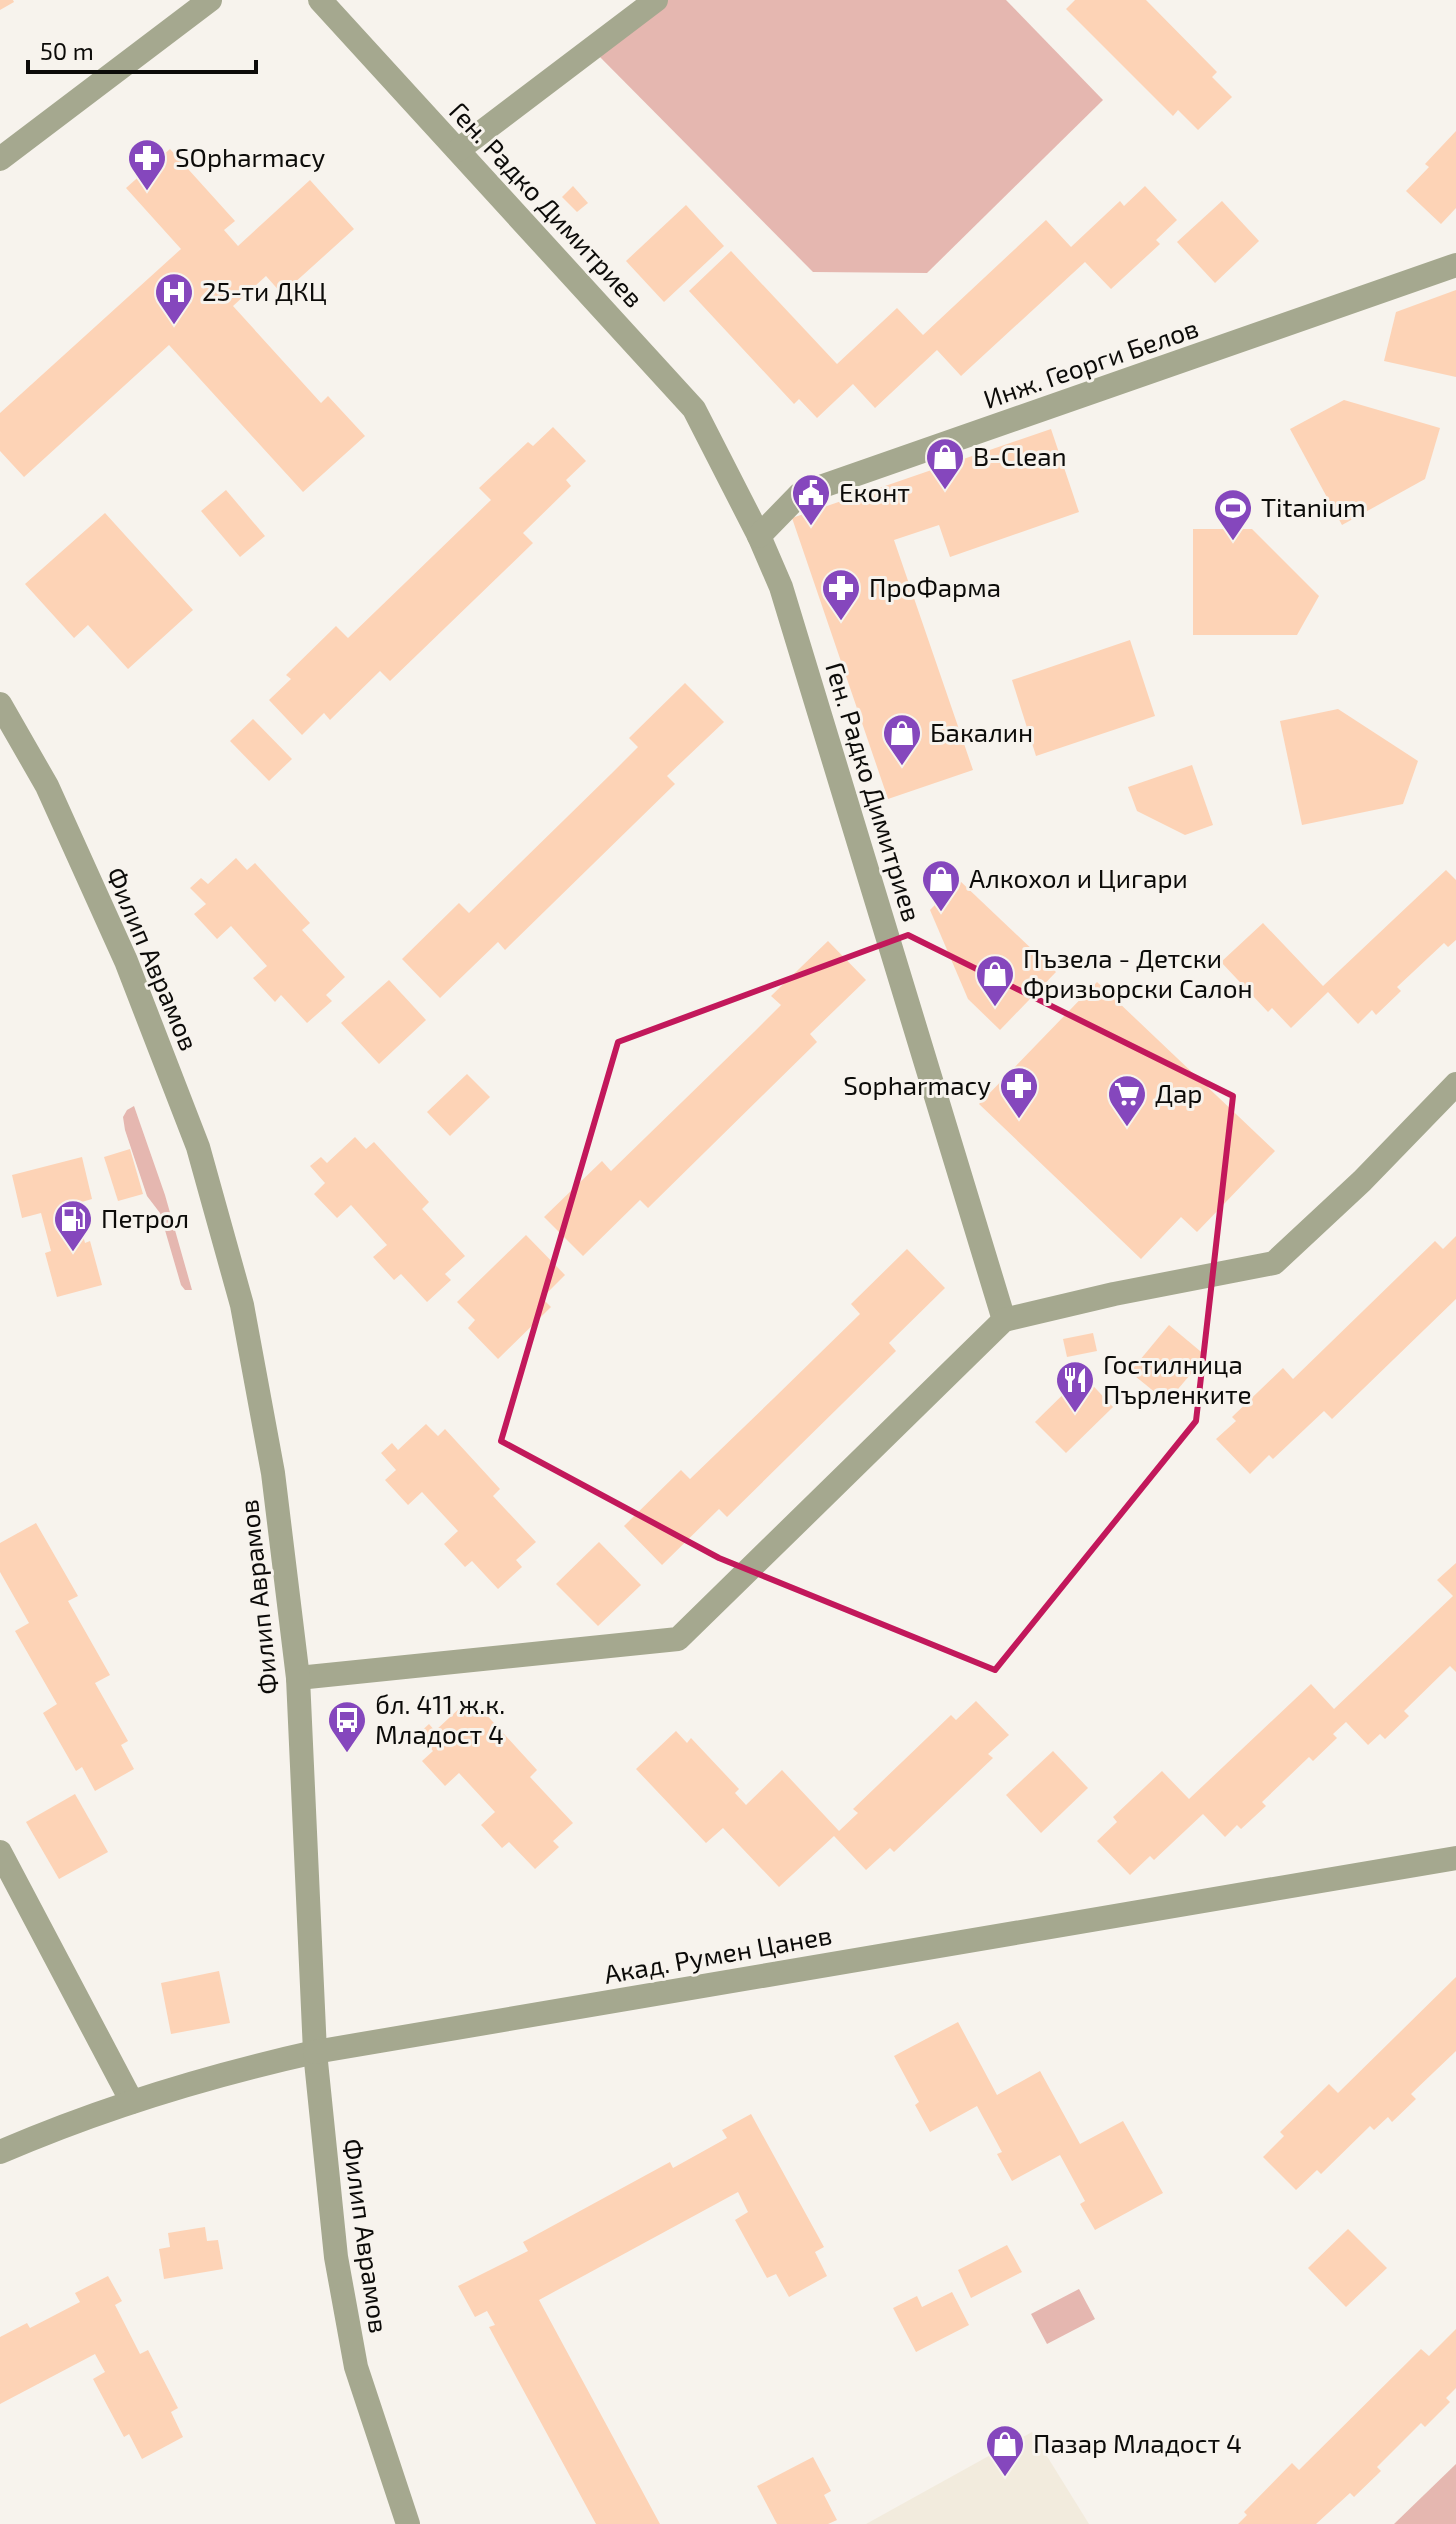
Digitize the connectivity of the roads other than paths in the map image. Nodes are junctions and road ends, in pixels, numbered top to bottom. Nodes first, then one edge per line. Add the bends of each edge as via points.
1 (210, 0) edge
2 (320, 0) edge
3 (656, 0) edge
4 (458, 150) junction
5 (0, 159) edge
6 (1456, 265) edge
7 (759, 536) junction
8 (0, 704) edge
9 (1456, 1084) edge
10 (1004, 1320) junction
11 (298, 1678) junction
12 (0, 1852) edge
13 (1456, 1858) edge
14 (315, 2052) junction
15 (132, 2102) junction
16 (0, 2152) edge
17 (408, 2524) edge

1 - 5 street
2 - 4 street, Ген. Радко Димитриев
3 - 4 street
4 - 7 street, Ген. Радко Димитриев via 694,409
6 - 7 street, Инж. Георги Белов via 800,494
7 - 10 street, Ген. Радко Димитриев via 781,587
8 - 11 street, Филип Аврамов via 47,786 126,961 198,1147 258,1382
9 - 10 street via 1274,1263
10 - 11 street via 678,1639
11 - 14 street, Филип Аврамов
12 - 15 street
13 - 14 street, Акад. Румен Цанев
14 - 15 street, Акад. Румен Цанев
14 - 17 street, Филип Аврамов via 344,2310 356,2367
15 - 16 street, Акад. Румен Цанев

